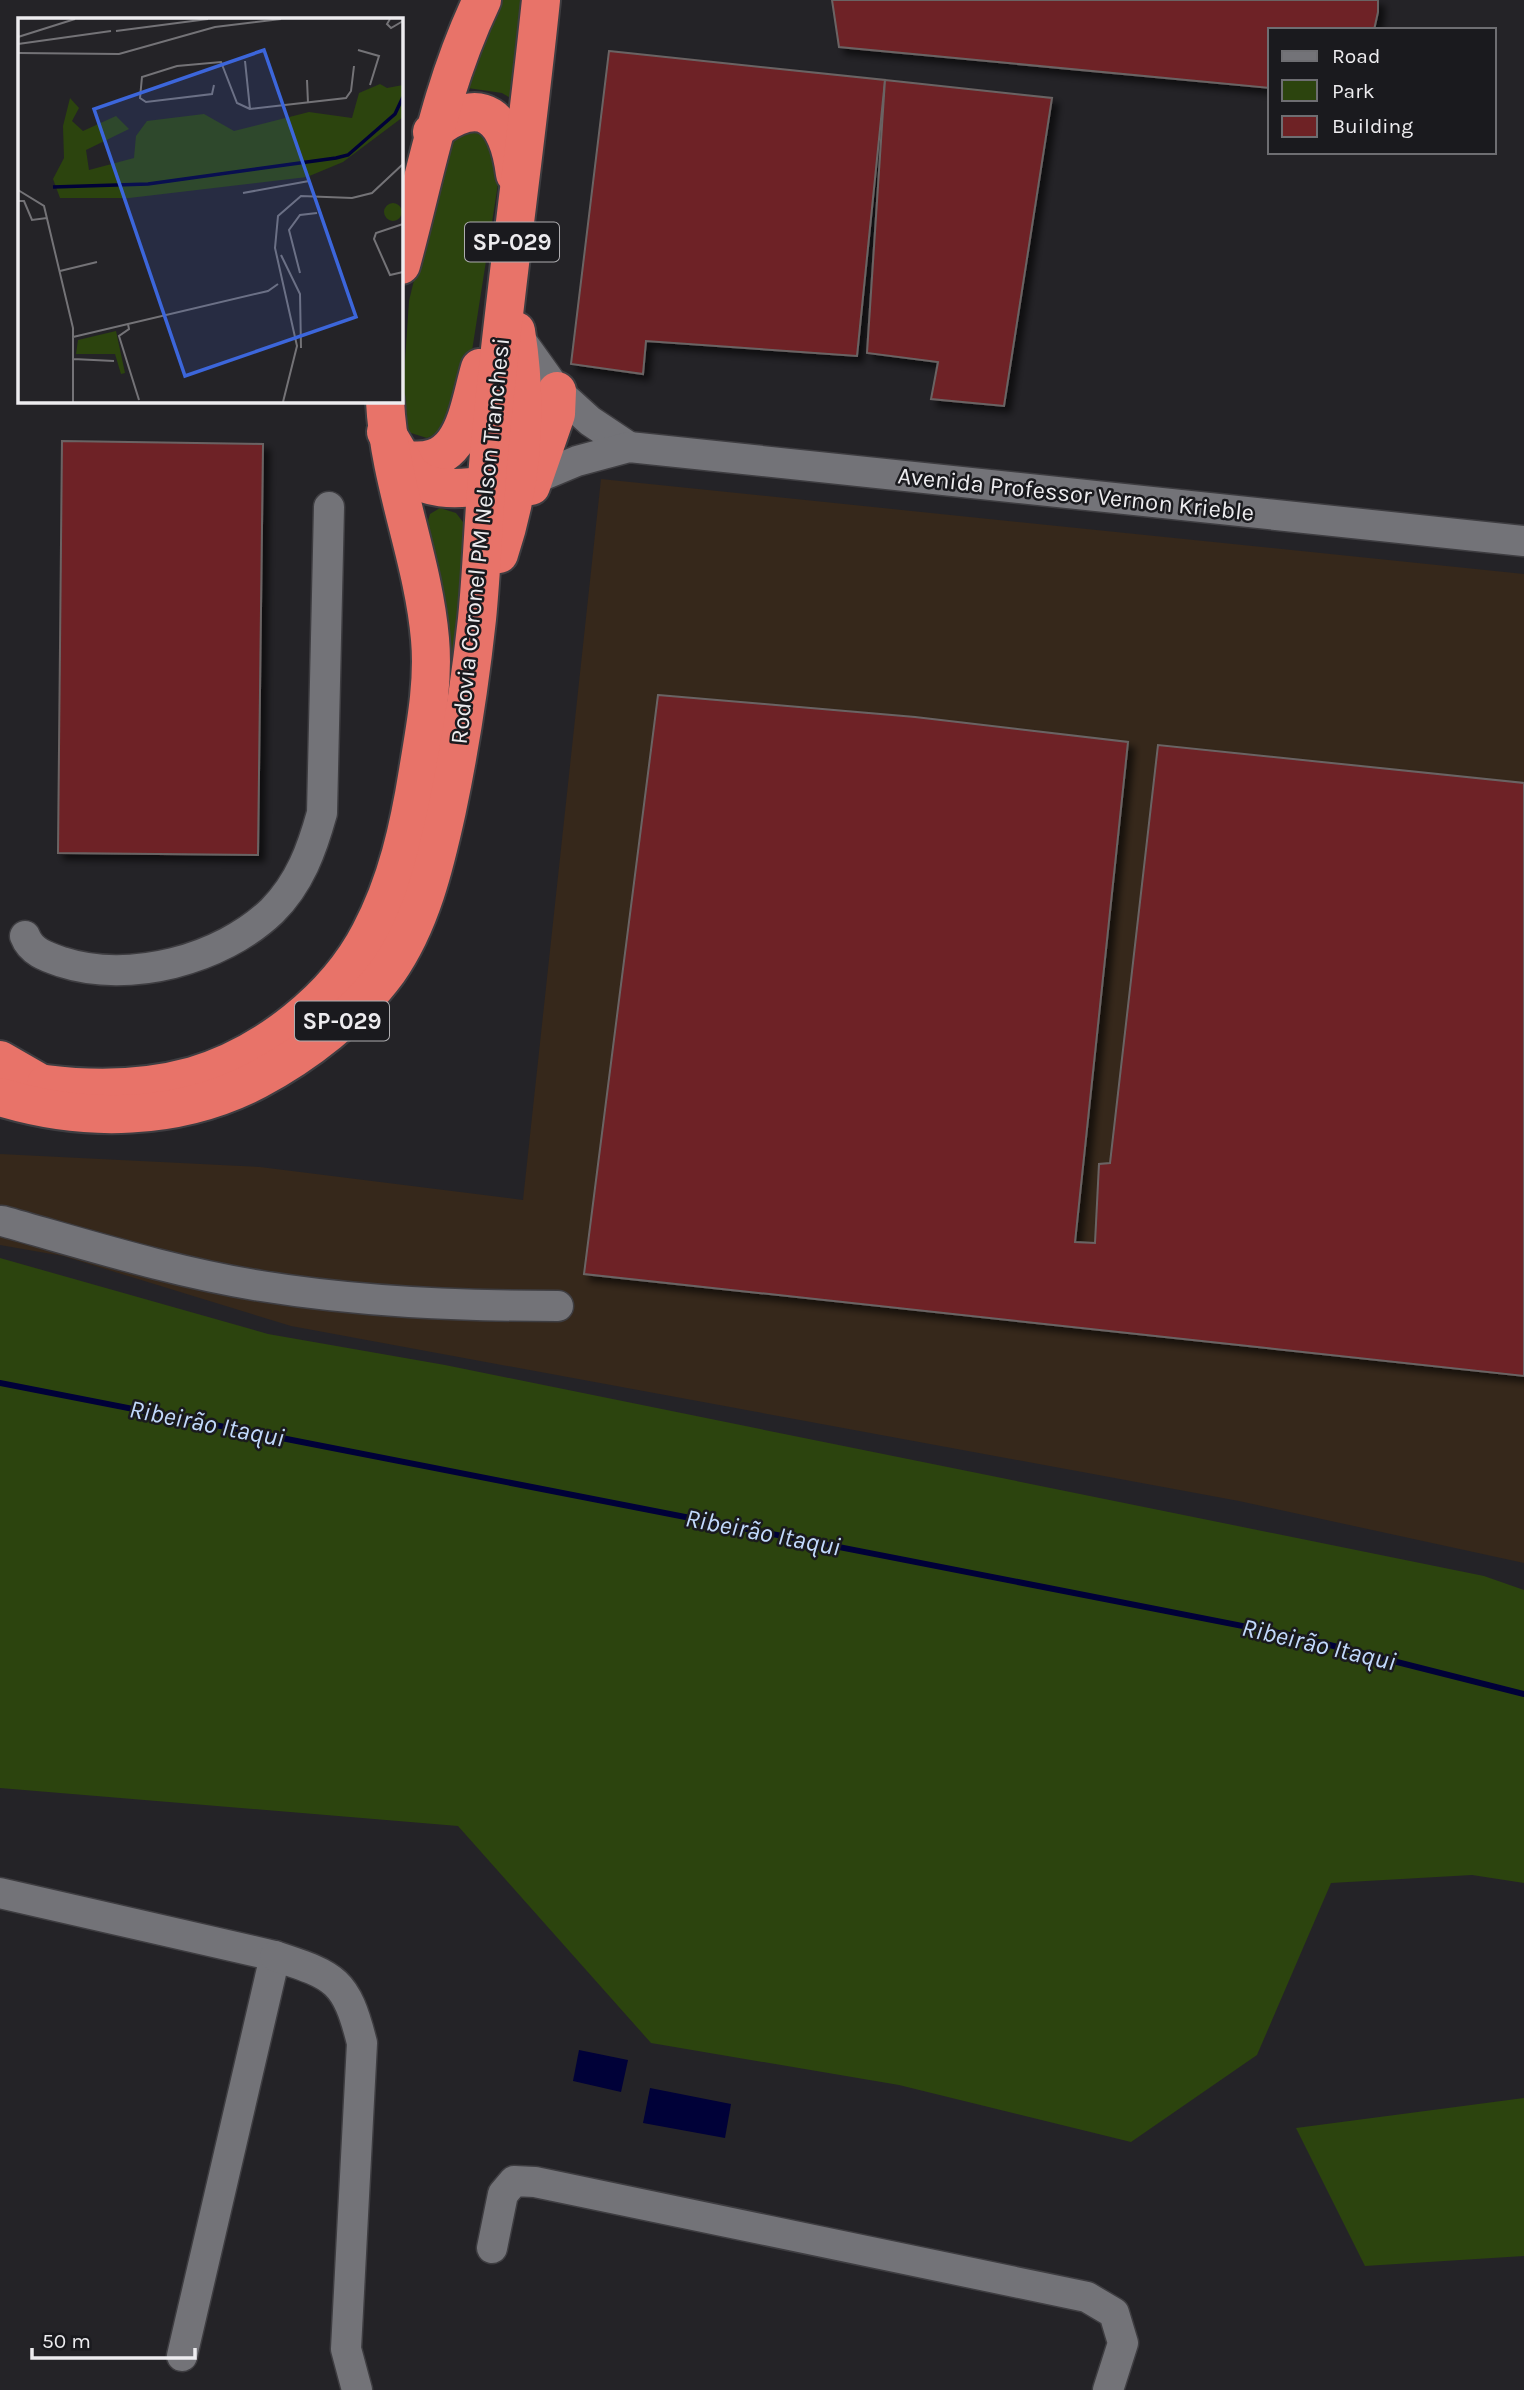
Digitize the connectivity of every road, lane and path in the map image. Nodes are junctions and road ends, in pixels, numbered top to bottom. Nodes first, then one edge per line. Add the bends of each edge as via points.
1 (482, 0) edge
2 (541, 0) edge
3 (432, 132) junction
4 (517, 193) junction
5 (402, 261) edge
6 (508, 277) junction
7 (517, 335) junction
8 (557, 391) junction
9 (391, 430) edge
10 (629, 447) junction
11 (512, 482) junction
12 (329, 507) dead end
13 (1524, 541) edge
14 (477, 620) junction
15 (25, 936) dead end
16 (0, 1060) edge
17 (0, 1072) edge
18 (40, 1083) junction
19 (0, 1097) edge
20 (2, 1221) dead end
21 (558, 1307) dead end
22 (0, 1894) edge
23 (275, 1956) junction
24 (492, 2248) dead end
25 (182, 2356) dead end
26 (357, 2390) edge
27 (1108, 2390) edge

1 - 3 highway
2 - 4 highway, Rodovia Coronel PM Nelson Tranchesi / SP-029
3 - 4 highway, SP-029 via 463,113 495,120 506,131 512,149
3 - 5 highway
4 - 6 highway, Rodovia Coronel PM Nelson Tranchesi / SP-029
6 - 7 highway, SP-029
6 - 9 highway, SP-029 via 460,437 440,456 428,460
6 - 11 highway, Rodovia Coronel PM Nelson Tranchesi / SP-029
7 - 8 street, Avenida Professor Vernon Krieble
7 - 11 highway, SP-029 via 523,405
8 - 10 street, Avenida Professor Vernon Krieble
8 - 11 highway, SP-029 via 556,414
9 - 11 highway via 409,473 427,485
9 - 18 highway, Rodovia Coronel PM Nelson Tranchesi / SP-029 via 397,494 421,579 430,641 429,688 410,820 393,882 370,934 316,1003 274,1037 235,1058 193,1076 140,1085 86,1089
10 - 11 street, Avenida Professor Vernon Krieble
10 - 13 street, Avenida Professor Vernon Krieble
11 - 14 highway, Rodovia Coronel PM Nelson Tranchesi / SP-029
11 - 14 highway, SP-029 via 501,547
12 - 15 street via 322,813 296,881 271,912 234,938 163,965 114,972 72,965 33,949
14 - 19 highway, Rodovia Coronel PM Nelson Tranchesi / SP-029 via 454,775 440,844 417,918 388,970 345,1019 285,1065 225,1097 154,1112 102,1116 29,1106
16 - 18 highway, SP-029
17 - 18 highway, Rodovia Coronel PM Nelson Tranchesi / SP-029
20 - 21 street via 154,1264 259,1286 364,1300
22 - 23 street
23 - 25 street
23 - 26 street via 323,1972 351,2001 362,2043 346,2349
24 - 27 street via 503,2194 514,2181 536,2182 1087,2297 1114,2313 1124,2343

